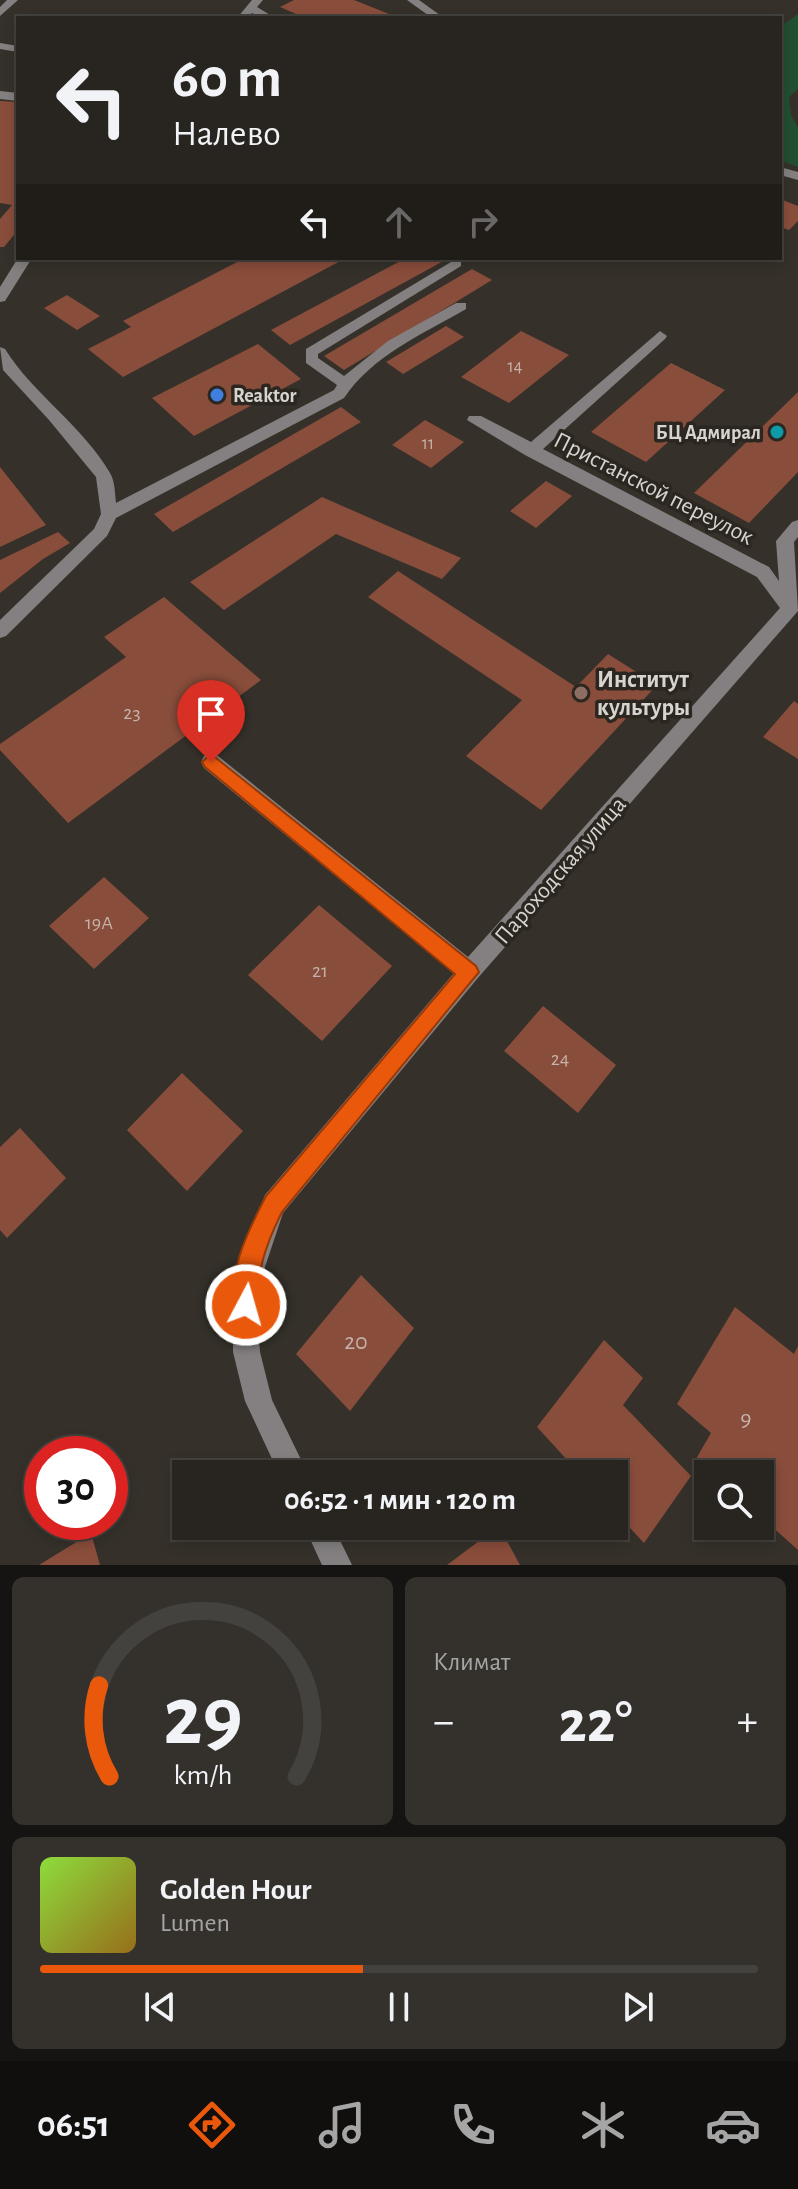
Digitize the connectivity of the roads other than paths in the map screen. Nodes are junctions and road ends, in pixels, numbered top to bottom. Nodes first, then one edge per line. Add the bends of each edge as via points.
1 (13, 0) edge
2 (412, 0) edge
3 (0, 13) edge
4 (436, 16) edge
5 (24, 260) edge
6 (456, 263) dead end
7 (0, 298) edge
8 (461, 306) dead end
9 (660, 336) dead end
10 (0, 352) edge
11 (344, 383) junction
12 (475, 420) dead end
13 (531, 451) junction
14 (109, 514) junction
15 (798, 526) edge
16 (794, 612) edge
17 (0, 631) edge
18 (211, 762) dead end
19 (469, 972) junction
20 (287, 1460) edge
21 (325, 1540) edge
22 (337, 1565) edge

1 - 3 street
2 - 4 street
5 - 7 street
6 - 11 street via 311,352 311,360
8 - 11 street via 367,363
9 - 13 street
10 - 14 street via 104,476
11 - 14 street via 339,394
12 - 13 street, Пристанской переулок
13 - 16 street, Пристанской переулок via 763,572
14 - 17 street via 101,532
15 - 16 street via 785,541
16 - 19 street, Пароходская улица
18 - 19 street
19 - 20 street, Пароходская улица via 308,1160 259,1233 248,1274 245,1337 258,1398
21 - 22 street

